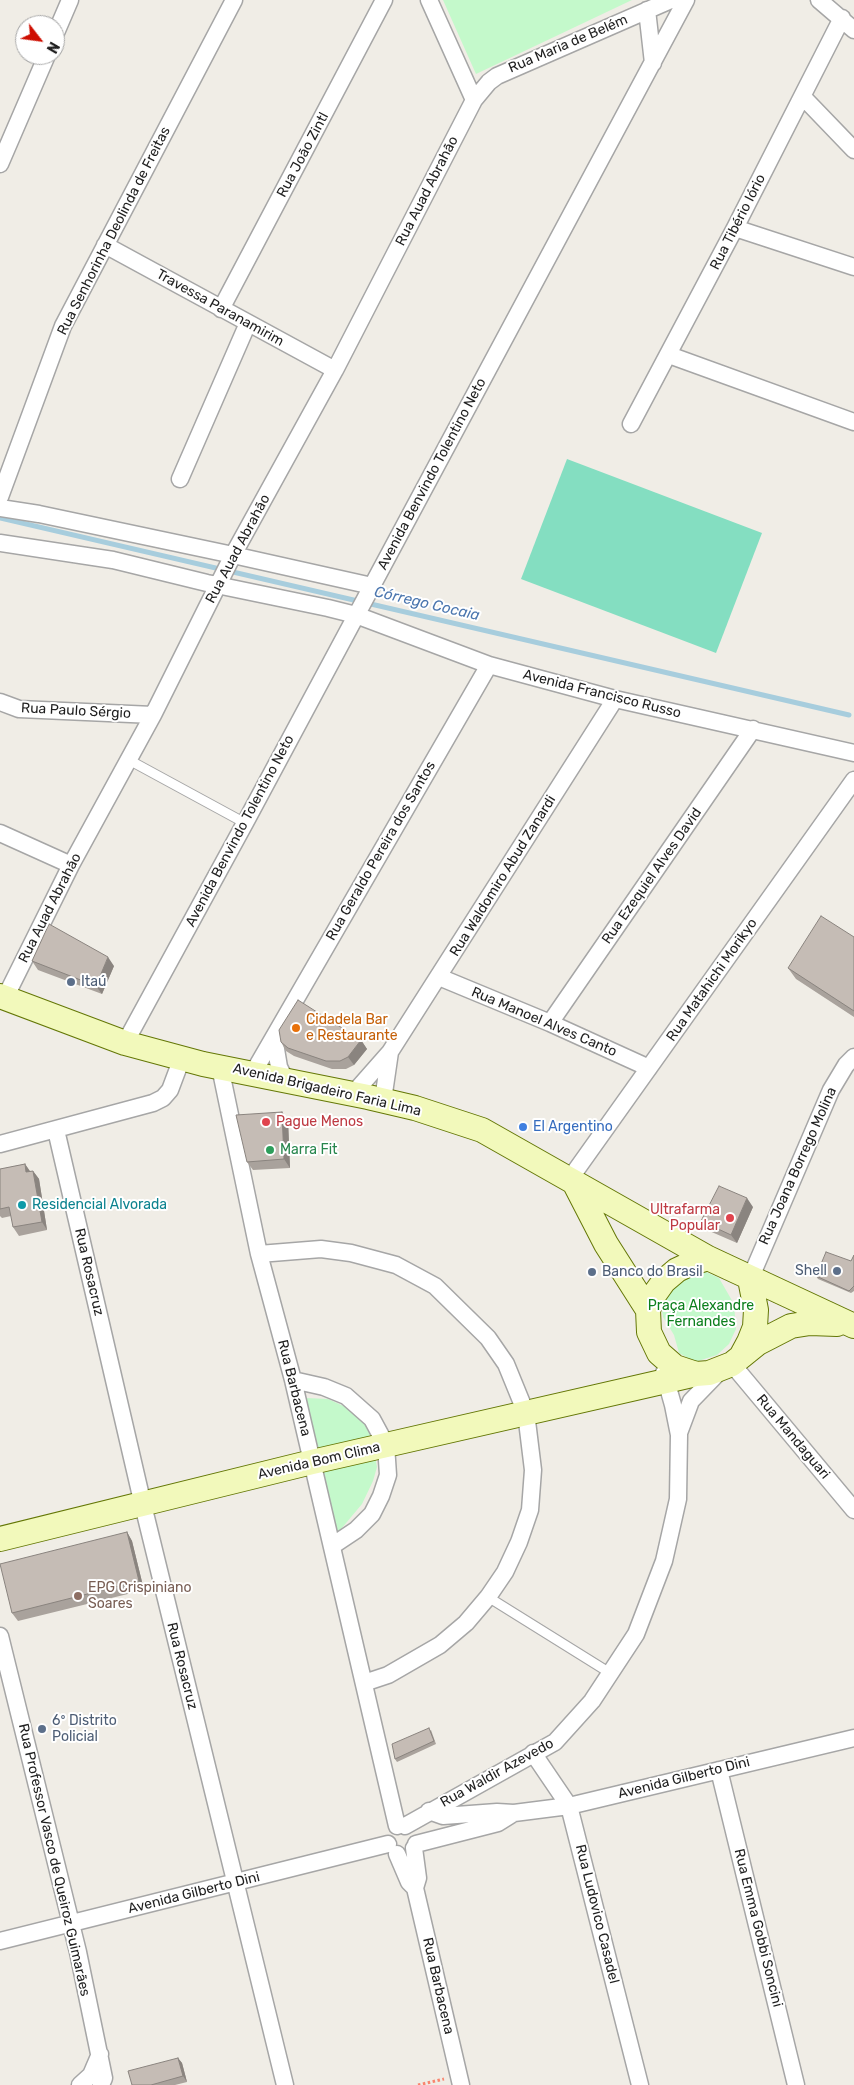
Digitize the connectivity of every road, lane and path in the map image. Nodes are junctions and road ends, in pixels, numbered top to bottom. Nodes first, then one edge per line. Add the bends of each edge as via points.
1 (70, 0) edge
2 (234, 0) edge
3 (384, 0) edge
4 (429, 0) edge
5 (671, 0) edge
6 (686, 0) edge
7 (820, 0) edge
8 (647, 10) junction
9 (64, 15) edge
10 (842, 18) junction
11 (854, 30) edge
12 (652, 64) junction
13 (43, 65) edge
14 (803, 97) junction
15 (474, 100) junction
16 (854, 150) edge
17 (0, 164) edge
18 (735, 228) junction
19 (105, 245) junction
20 (854, 267) edge
21 (221, 309) junction
22 (248, 323) junction
23 (669, 355) junction
24 (335, 370) junction
25 (854, 422) edge
26 (632, 424) dead end
27 (180, 479) dead end
28 (0, 497) edge
29 (0, 508) edge
30 (0, 543) edge
31 (231, 558) junction
32 (220, 581) junction
33 (370, 589) junction
34 (358, 613) junction
35 (489, 665) junction
36 (615, 699) junction
37 (0, 702) edge
38 (153, 715) junction
39 (753, 729) junction
40 (854, 753) edge
41 (129, 760) junction
42 (854, 780) edge
43 (246, 824) junction
44 (0, 833) edge
45 (71, 865) junction
46 (439, 977) junction
47 (2, 997) edge
48 (550, 1023) junction
49 (274, 1037) junction
50 (125, 1043) junction
51 (390, 1052) junction
52 (854, 1057) edge
53 (182, 1058) junction
54 (220, 1067) junction
55 (650, 1068) junction
56 (253, 1072) junction
57 (285, 1079) junction
58 (353, 1094) junction
59 (383, 1100) junction
60 (56, 1130) junction
61 (0, 1144) edge
62 (572, 1181) junction
63 (259, 1254) junction
64 (708, 1258) junction
65 (750, 1280) junction
66 (648, 1310) junction
67 (852, 1324) edge
68 (659, 1354) junction
69 (731, 1364) junction
70 (696, 1374) junction
71 (293, 1380) junction
72 (666, 1381) junction
73 (639, 1388) junction
74 (526, 1413) junction
75 (679, 1435) junction
76 (386, 1446) junction
77 (312, 1462) junction
78 (143, 1505) junction
79 (854, 1510) edge
80 (0, 1539) edge
81 (332, 1546) junction
82 (488, 1597) junction
83 (0, 1636) edge
84 (2, 1656) edge
85 (610, 1673) junction
86 (364, 1683) junction
87 (854, 1738) edge
88 (533, 1753) junction
89 (719, 1770) junction
90 (569, 1806) junction
91 (429, 1811) junction
92 (514, 1813) junction
93 (401, 1826) junction
94 (415, 1846) junction
95 (392, 1849) junction
96 (235, 1882) junction
97 (415, 1888) junction
98 (70, 1924) junction
99 (0, 1941) edge
100 (100, 2054) junction
101 (460, 2080) edge
102 (80, 2085) edge
103 (101, 2085) edge
104 (284, 2085) edge
105 (418, 2085) edge
106 (640, 2085) edge
107 (796, 2085) edge

1 - 9 street
2 - 19 street, Rua Senhorinha Deolinda de Freitas
3 - 21 street, Rua João Zintl
4 - 15 street
5 - 8 street, Rua Maria de Belém
6 - 12 street, Avenida Benvindo Tolentino Neto
7 - 10 street
8 - 12 street
8 - 15 street, Rua Maria de Belém via 497,76
10 - 11 street
10 - 14 street, Rua Tibério Iório
12 - 33 street, Avenida Benvindo Tolentino Neto
13 - 17 street
14 - 16 street
14 - 18 street, Rua Tibério Iório
15 - 24 street, Rua Auad Abrahão
18 - 20 street
18 - 23 street, Rua Tibério Iório
19 - 21 street, Travessa Paranamirim
19 - 28 street, Rua Senhorinha Deolinda de Freitas via 63,326
21 - 22 street, Travessa Paranamirim
22 - 24 street, Travessa Paranamirim
22 - 27 street
23 - 25 street
23 - 26 street, Rua Tibério Iório
24 - 31 street, Rua Auad Abrahão
29 - 31 street
30 - 32 street, Avenida Francisco Russo
31 - 32 street, Rua Auad Abrahão
31 - 33 street
32 - 34 street, Avenida Francisco Russo
32 - 38 street, Rua Auad Abrahão
33 - 34 street, Avenida Benvindo Tolentino Neto
34 - 35 street, Avenida Francisco Russo
34 - 43 street, Avenida Benvindo Tolentino Neto
35 - 36 street, Avenida Francisco Russo
35 - 49 street, Rua Geraldo Pereira dos Santos
36 - 39 street, Avenida Francisco Russo
36 - 46 street, Rua Waldomiro Abud Zanardi
37 - 38 street, Rua Paulo Sérgio via 24,709
38 - 41 street, Rua Auad Abrahão
39 - 40 street, Avenida Francisco Russo
39 - 48 street, Rua Ezequiel Alves David
41 - 43 lane
41 - 45 street, Rua Auad Abrahão
42 - 55 street, Rua Matahichi Morikyo
43 - 50 street, Avenida Benvindo Tolentino Neto
44 - 45 street
45 - 47 street, Rua Auad Abrahão
46 - 48 street, Rua Manoel Alves Canto
46 - 51 street, Rua Waldomiro Abud Zanardi
47 - 50 main road, Avenida Brigadeiro Faria Lima
48 - 55 street, Rua Manoel Alves Canto
49 - 56 street, Rua Geraldo Pereira dos Santos
49 - 57 street via 279,1067
50 - 53 main road, Avenida Brigadeiro Faria Lima
51 - 58 street, Rua Waldomiro Abud Zanardi
51 - 59 street, Rua Waldomiro Abud Zanardi
52 - 65 street, Rua Joana Borrego Molina via 831,1090
53 - 54 main road, Avenida Brigadeiro Faria Lima
53 - 60 street via 174,1085 163,1098
54 - 56 main road, Avenida Brigadeiro Faria Lima
54 - 63 street, Rua Barbacena
55 - 62 street, Rua Matahichi Morikyo
56 - 57 main road, Avenida Brigadeiro Faria Lima
57 - 58 main road, Avenida Brigadeiro Faria Lima
58 - 59 main road, Avenida Brigadeiro Faria Lima
59 - 62 main road, Avenida Brigadeiro Faria Lima via 482,1130
60 - 61 street
60 - 78 street, Rua Rosacruz
62 - 64 main road, Avenida Brigadeiro Faria Lima
62 - 66 main road, Rua Waldir Azevedo via 606,1244
63 - 71 street, Rua Barbacena
63 - 74 street via 321,1249 351,1253 396,1266 435,1286 488,1338 506,1364
64 - 65 main road, Avenida Brigadeiro Faria Lima
64 - 66 main road via 677,1270 664,1281
65 - 67 main road, Avenida Brigadeiro Faria Lima
65 - 69 main road via 756,1310 755,1327 749,1342
66 - 68 main road, Rua Waldir Azevedo via 648,1332
67 - 69 main road, Avenida Bom Clima via 792,1326 774,1333
68 - 70 main road via 674,1367
68 - 72 street, Rua Waldir Azevedo
68 - 73 main road via 653,1370
69 - 70 main road, Avenida Bom Clima
69 - 75 street, Rua Waldir Azevedo via 691,1400
69 - 79 street, Rua Mandaguari
70 - 72 main road, Avenida Bom Clima
71 - 76 street via 346,1396 372,1418
71 - 77 street, Rua Barbacena
72 - 73 main road, Avenida Bom Clima
72 - 75 street, Rua Waldir Azevedo
73 - 74 main road, Avenida Bom Clima
74 - 76 main road, Avenida Bom Clima
74 - 82 street via 534,1470 530,1510 505,1572
75 - 85 street, Rua Waldir Azevedo via 678,1499 664,1561 636,1634
76 - 77 main road, Avenida Bom Clima
76 - 81 street via 388,1475 372,1514
77 - 78 main road, Avenida Bom Clima
77 - 81 street, Rua Barbacena
78 - 80 main road, Avenida Bom Clima
78 - 96 street, Rua Rosacruz
81 - 86 street, Rua Barbacena
82 - 85 lane
82 - 86 street via 466,1623 440,1645 388,1676
83 - 84 street, Rua Professor Vasco de Queiroz Guimarães
84 - 98 street, Rua Professor Vasco de Queiroz Guimarães
85 - 88 street, Rua Waldir Azevedo via 572,1725 554,1742
86 - 93 street, Rua Barbacena
87 - 89 street, Avenida Gilberto Dini
88 - 90 street, Rua Ludovico Casadel
88 - 91 street, Rua Waldir Azevedo
89 - 90 street, Avenida Gilberto Dini
89 - 107 street, Rua Emma Gobbi Soncini
90 - 92 street, Avenida Gilberto Dini
90 - 106 street, Rua Ludovico Casadel
91 - 92 street, Avenida Gilberto Dini via 443,1816
91 - 93 street, Rua Waldir Azevedo
92 - 94 street, Avenida Gilberto Dini via 498,1823
93 - 94 street via 413,1830 417,1839
93 - 95 street via 389,1834
94 - 95 street via 406,1854
94 - 97 street, Rua Barbacena via 418,1878
95 - 96 street, Avenida Gilberto Dini
95 - 97 street, Rua Barbacena
96 - 98 street, Avenida Gilberto Dini
96 - 104 street, Rua Rosacruz
97 - 101 street, Rua Barbacena
98 - 99 street, Avenida Gilberto Dini
98 - 100 street, Rua Professor Vasco de Queiroz Guimarães
100 - 102 street via 91,2075
100 - 103 street, Rua Professor Vasco de Queiroz Guimarães via 104,2078
101 - 105 path

